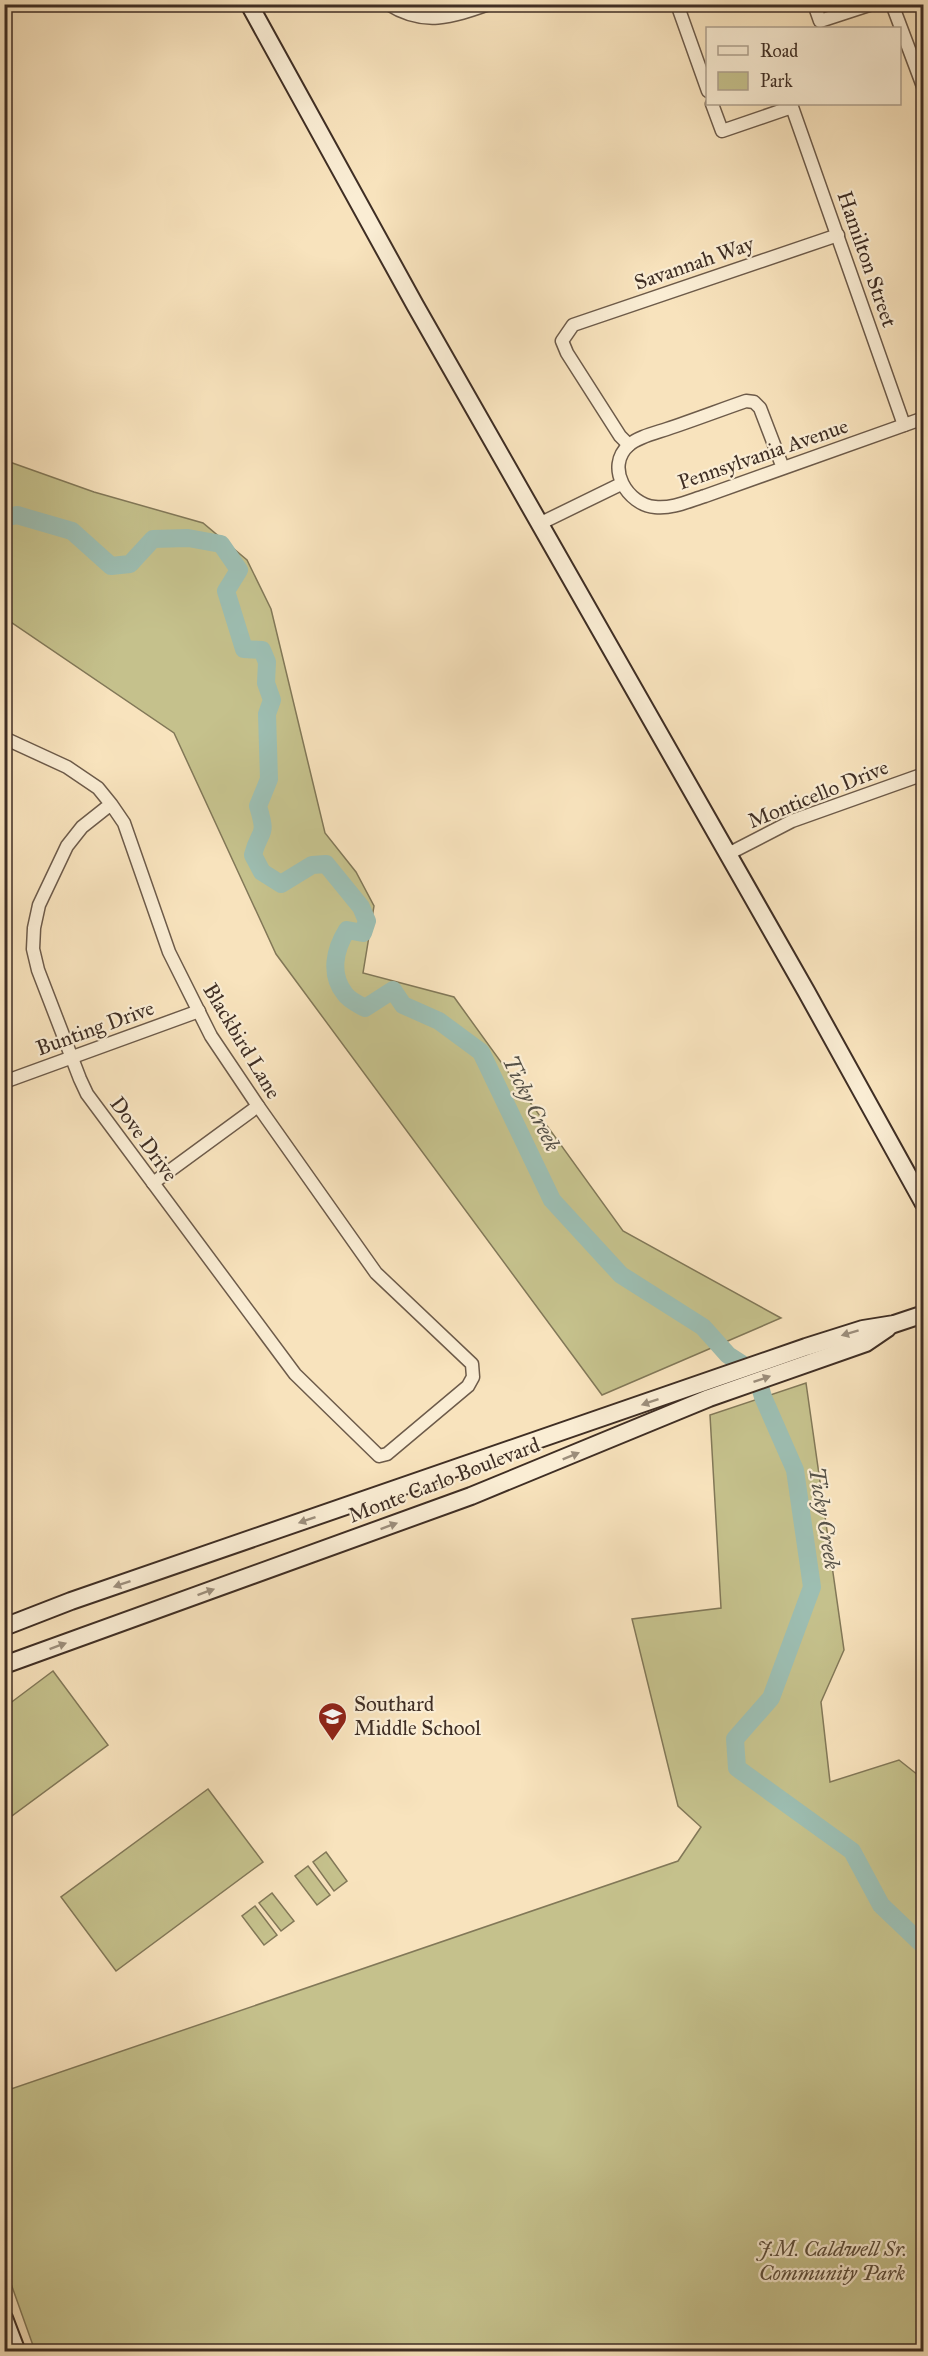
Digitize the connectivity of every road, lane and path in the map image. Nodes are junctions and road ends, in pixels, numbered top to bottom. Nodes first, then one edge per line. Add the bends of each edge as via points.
1 (249, 4) edge
2 (388, 4) edge
3 (489, 4) edge
4 (678, 4) edge
5 (814, 4) edge
6 (872, 4) edge
7 (892, 4) edge
8 (920, 67) edge
9 (706, 85) edge
10 (924, 89) edge
11 (712, 105) edge
12 (838, 235) junction
13 (924, 418) edge
14 (904, 425) junction
15 (629, 446) junction
16 (783, 468) junction
17 (621, 484) junction
18 (538, 524) junction
19 (4, 738) edge
20 (924, 774) edge
21 (111, 804) junction
22 (728, 854) junction
23 (199, 1011) junction
24 (71, 1057) junction
25 (4, 1082) edge
26 (258, 1106) junction
27 (153, 1183) junction
28 (924, 1203) edge
29 (924, 1314) edge
30 (707, 1391) junction
31 (379, 1456) joint
32 (4, 1626) edge
33 (4, 1665) edge
34 (4, 2318) edge
35 (17, 2352) edge

1 - 18 main road
2 - 3 street via 418,18 438,19
4 - 9 street
5 - 6 street via 820,21
7 - 8 street
8 - 10 street
11 - 12 street, Hamilton Street via 722,131 792,107
12 - 14 street, Hamilton Street
12 - 15 street, Savannah Way via 573,325 562,341 567,353
13 - 14 street, Pennsylvania Avenue
14 - 16 street, Pennsylvania Avenue
15 - 16 street via 746,401 754,402 760,408
15 - 17 street via 620,463
16 - 17 street, Pennsylvania Avenue via 676,505 657,507 635,500
17 - 18 street
18 - 22 main road
19 - 21 street, Blackbird Lane via 67,767 98,788
20 - 22 street, Monticello Drive via 792,821
21 - 23 street, Blackbird Lane via 124,823 169,952
21 - 24 street, Dove Drive via 82,827 67,846 39,905 34,928 38,970
22 - 28 main road
23 - 24 street, Bunting Drive
23 - 26 street, Blackbird Lane
24 - 25 street, Bunting Drive
24 - 27 street, Dove Drive via 87,1094
26 - 27 street
26 - 31 street, Blackbird Lane via 376,1273 472,1365 473,1377 468,1386 395,1449
27 - 31 street, Dove Drive via 295,1374
29 - 30 main road, Monte Carlo Boulevard via 862,1329 811,1354
30 -> 32 main road, Monte Carlo Boulevard
33 -> 30 main road, Monte Carlo Boulevard via 471,1496
34 - 35 main road

